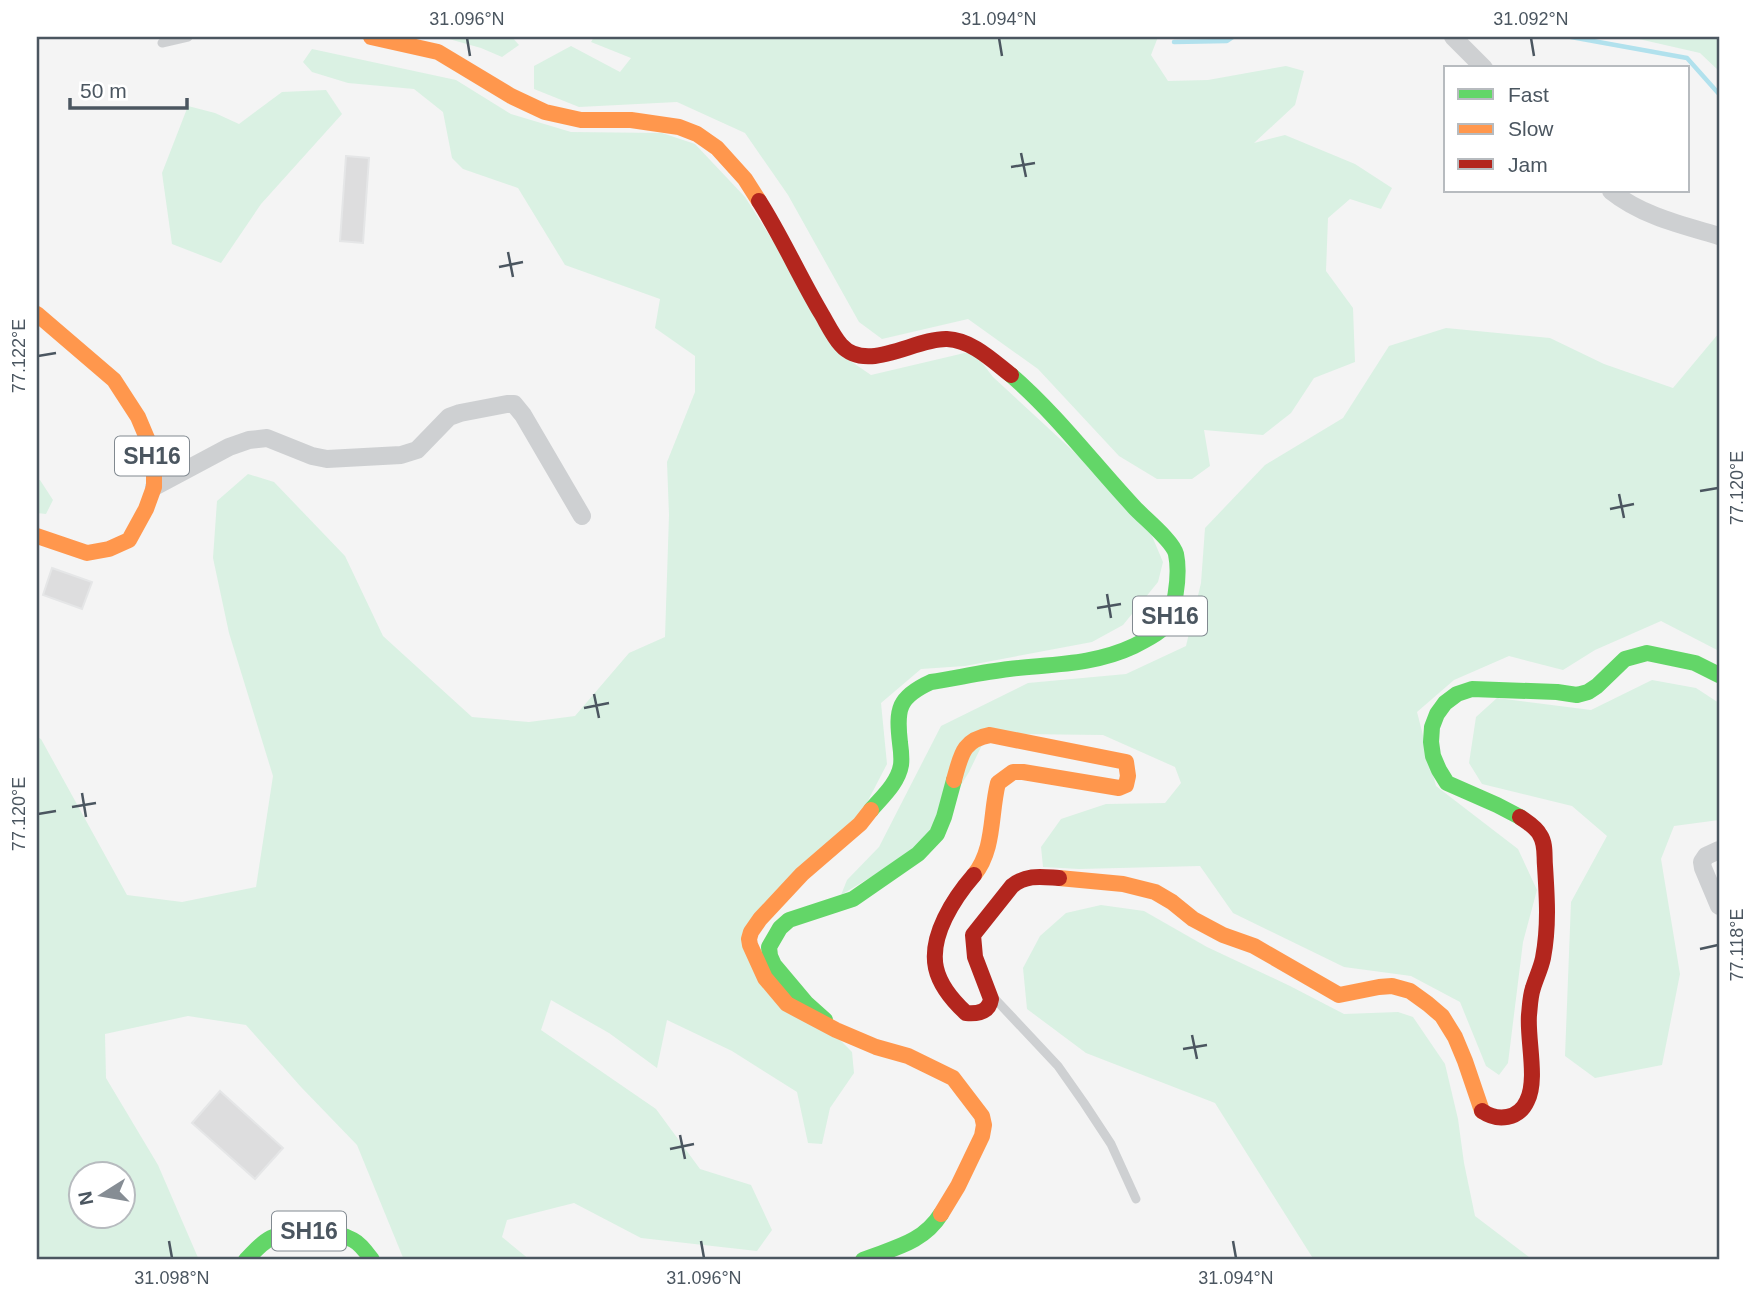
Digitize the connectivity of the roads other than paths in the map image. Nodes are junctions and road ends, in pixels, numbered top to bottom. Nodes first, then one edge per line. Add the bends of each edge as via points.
1 (188, 37) edge
2 (371, 37) edge
3 (1453, 37) edge
4 (162, 43) dead end
5 (1482, 66) edge
6 (1612, 192) edge
7 (1719, 236) edge
8 (37, 314) edge
9 (154, 487) junction
10 (582, 516) dead end
11 (37, 536) edge
12 (1719, 675) edge
13 (1719, 850) edge
14 (1719, 906) edge
15 (990, 993) junction
16 (836, 1030) junction
17 (1136, 1199) dead end
18 (246, 1260) edge
19 (372, 1260) edge
20 (863, 1260) edge

1 - 4 lane
2 - 16 main road, SH16 via 438,52 545,112 581,120 631,120 697,134 745,179 841,345 866,357 918,344 964,342 1045,407 1172,545 1177,593 1168,620 1162,629 1134,646 1086,662 931,682 906,698 897,719 902,755 896,780 860,824 802,874 760,919 749,939 765,978 788,1004
3 - 5 street
6 - 7 street via 1654,216
8 - 9 main road, SH16 via 114,380 149,443
9 - 10 street via 249,440 267,438 327,459 401,455 416,450 449,417 514,404
9 - 11 main road, SH16 via 129,540 109,549 86,553
12 - 15 main road via 1695,663 1647,653 1625,659 1597,686 1577,695 1462,690 1439,709 1431,728 1441,776 1523,818 1542,836 1544,846 1546,939 1529,1019 1531,1088 1528,1100 1509,1117 1495,1119 1482,1110 1449,1025 1406,988 1388,986 1339,995 1254,946 1193,919 1155,892 1123,884 1032,876 1018,881 973,935
13 - 14 street via 1702,862
15 - 16 main road via 991,1005 985,1012 966,1013 940,981 934,965 945,917 986,854 998,783 1013,772 1023,772 1123,787 1128,776 1126,762 990,736 971,742 962,751 944,817 929,843 853,899 789,920 769,947 774,965
15 - 17 lane via 1058,1066 1084,1102 1111,1144
16 - 20 main road, SH16 via 953,1078 984,1125 958,1186 936,1222 912,1241
18 - 19 main road, SH16 via 281,1234 316,1230 354,1241

